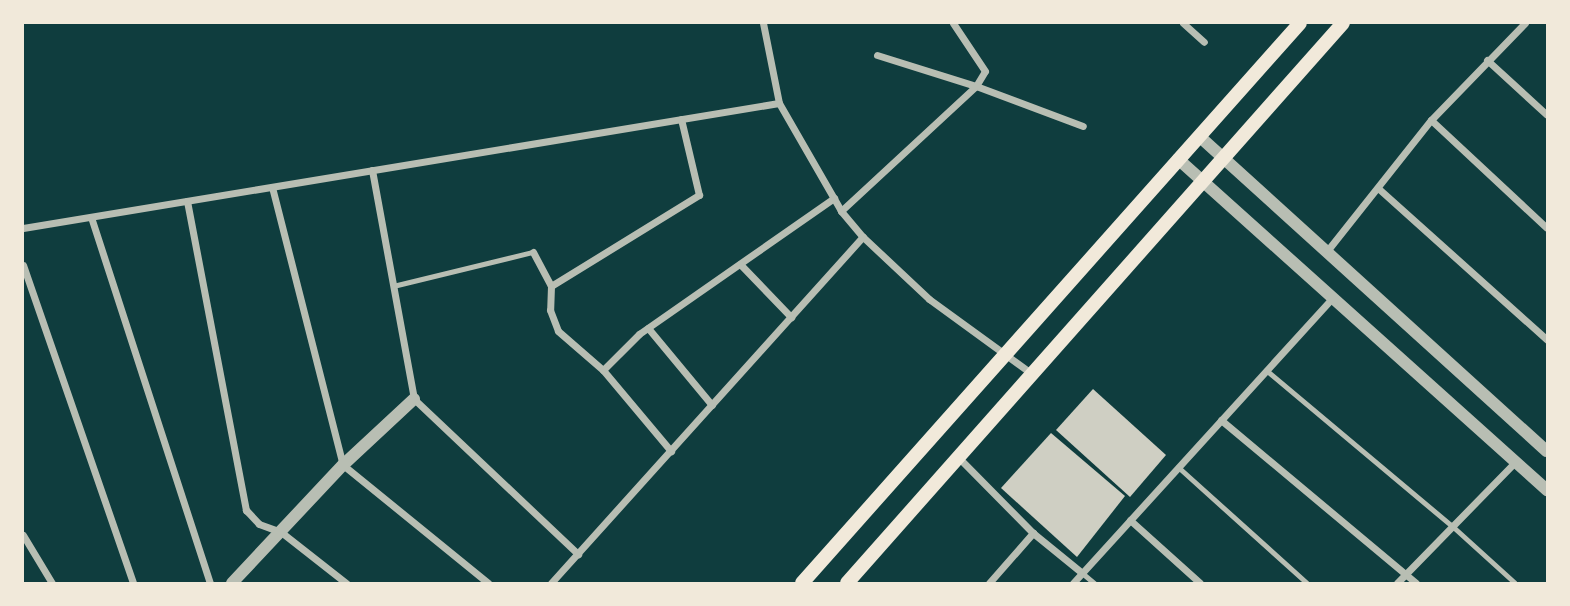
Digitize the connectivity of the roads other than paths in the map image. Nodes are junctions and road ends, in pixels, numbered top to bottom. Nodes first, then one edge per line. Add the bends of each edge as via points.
1 (763, 23) edge
2 (953, 23) edge
3 (1183, 23) edge
4 (1300, 23) edge
5 (1343, 23) edge
6 (1525, 23) edge
7 (1204, 42) dead end
8 (877, 55) dead end
9 (1487, 60) junction
10 (976, 86) junction
11 (779, 103) junction
12 (1547, 115) edge
13 (681, 119) junction
14 (1431, 120) junction
15 (1083, 126) dead end
16 (1199, 136) junction
17 (1222, 157) junction
18 (1178, 159) junction
19 (372, 170) junction
20 (1202, 180) junction
21 (272, 187) junction
22 (1379, 189) junction
23 (834, 198) junction
24 (187, 201) junction
25 (841, 211) junction
26 (91, 217) junction
27 (1546, 223) edge
28 (23, 228) edge
29 (863, 237) junction
30 (1327, 251) junction
31 (533, 252) joint
32 (740, 264) junction
33 (23, 265) edge
34 (393, 286) junction
35 (551, 286) junction
36 (1333, 297) junction
37 (791, 317) junction
38 (648, 328) junction
39 (1547, 340) edge
40 (1005, 355) junction
41 (603, 370) junction
42 (1266, 370) junction
43 (1031, 373) junction
44 (414, 399) junction
45 (712, 405) junction
46 (1221, 420) junction
47 (671, 451) junction
48 (1547, 451) edge
49 (958, 457) junction
50 (1516, 461) junction
51 (343, 465) junction
52 (1178, 467) junction
53 (1547, 490) edge
54 (1130, 520) junction
55 (1451, 525) junction
56 (281, 531) junction
57 (1033, 533) junction
58 (23, 534) edge
59 (578, 554) junction
60 (1082, 573) junction
61 (1406, 573) junction
62 (52, 583) edge
63 (133, 583) edge
64 (210, 583) edge
65 (232, 583) edge
66 (346, 583) edge
67 (488, 583) edge
68 (551, 583) edge
69 (802, 583) edge
70 (847, 583) edge
71 (989, 583) edge
72 (1073, 583) edge
73 (1094, 583) edge
74 (1200, 583) edge
75 (1307, 583) edge
76 (1397, 583) edge
77 (1416, 583) edge
78 (1515, 583) edge

1 - 11 street
2 - 10 street via 985,71
3 - 7 street
4 - 16 main road
5 - 17 main road
6 - 9 street
8 - 10 street
9 - 12 street
9 - 14 street
10 - 15 street
10 - 25 street
11 - 13 street
11 - 23 street
13 - 19 street
13 - 35 street via 699,195
14 - 22 street
14 - 27 street
16 - 17 street
16 - 18 main road
17 - 20 main road
17 - 30 street
18 - 20 street
18 - 40 main road
19 - 21 street
19 - 34 street
20 - 36 street
20 - 43 main road
21 - 24 street
21 - 51 street
22 - 30 street
22 - 39 street
23 - 25 street
23 - 32 street
24 - 26 street
24 - 56 street via 246,510 259,524
25 - 29 street
26 - 28 street
26 - 64 street
29 - 37 street
29 - 40 street via 929,299
30 - 48 street
31 - 34 lane
31 - 35 street
32 - 37 street
32 - 38 street
33 - 63 street
34 - 44 street
35 - 41 street via 550,310 558,331
36 - 42 street
36 - 50 street
37 - 45 street
38 - 41 street
38 - 45 street
40 - 43 street
40 - 69 main road
41 - 47 street
42 - 46 street
42 - 55 lane
43 - 49 main road
44 - 51 street
44 - 59 street
45 - 47 street
46 - 52 street
46 - 61 street
47 - 59 street
49 - 57 street
49 - 70 main road
50 - 53 street
50 - 55 street
51 - 56 street
51 - 67 street
52 - 54 street
52 - 75 lane
54 - 60 street
54 - 74 street
55 - 61 street
55 - 78 lane
56 - 65 street
56 - 66 street
57 - 60 street
57 - 71 street
58 - 62 street
59 - 68 street
60 - 72 street
60 - 73 lane
61 - 76 street
61 - 77 street

